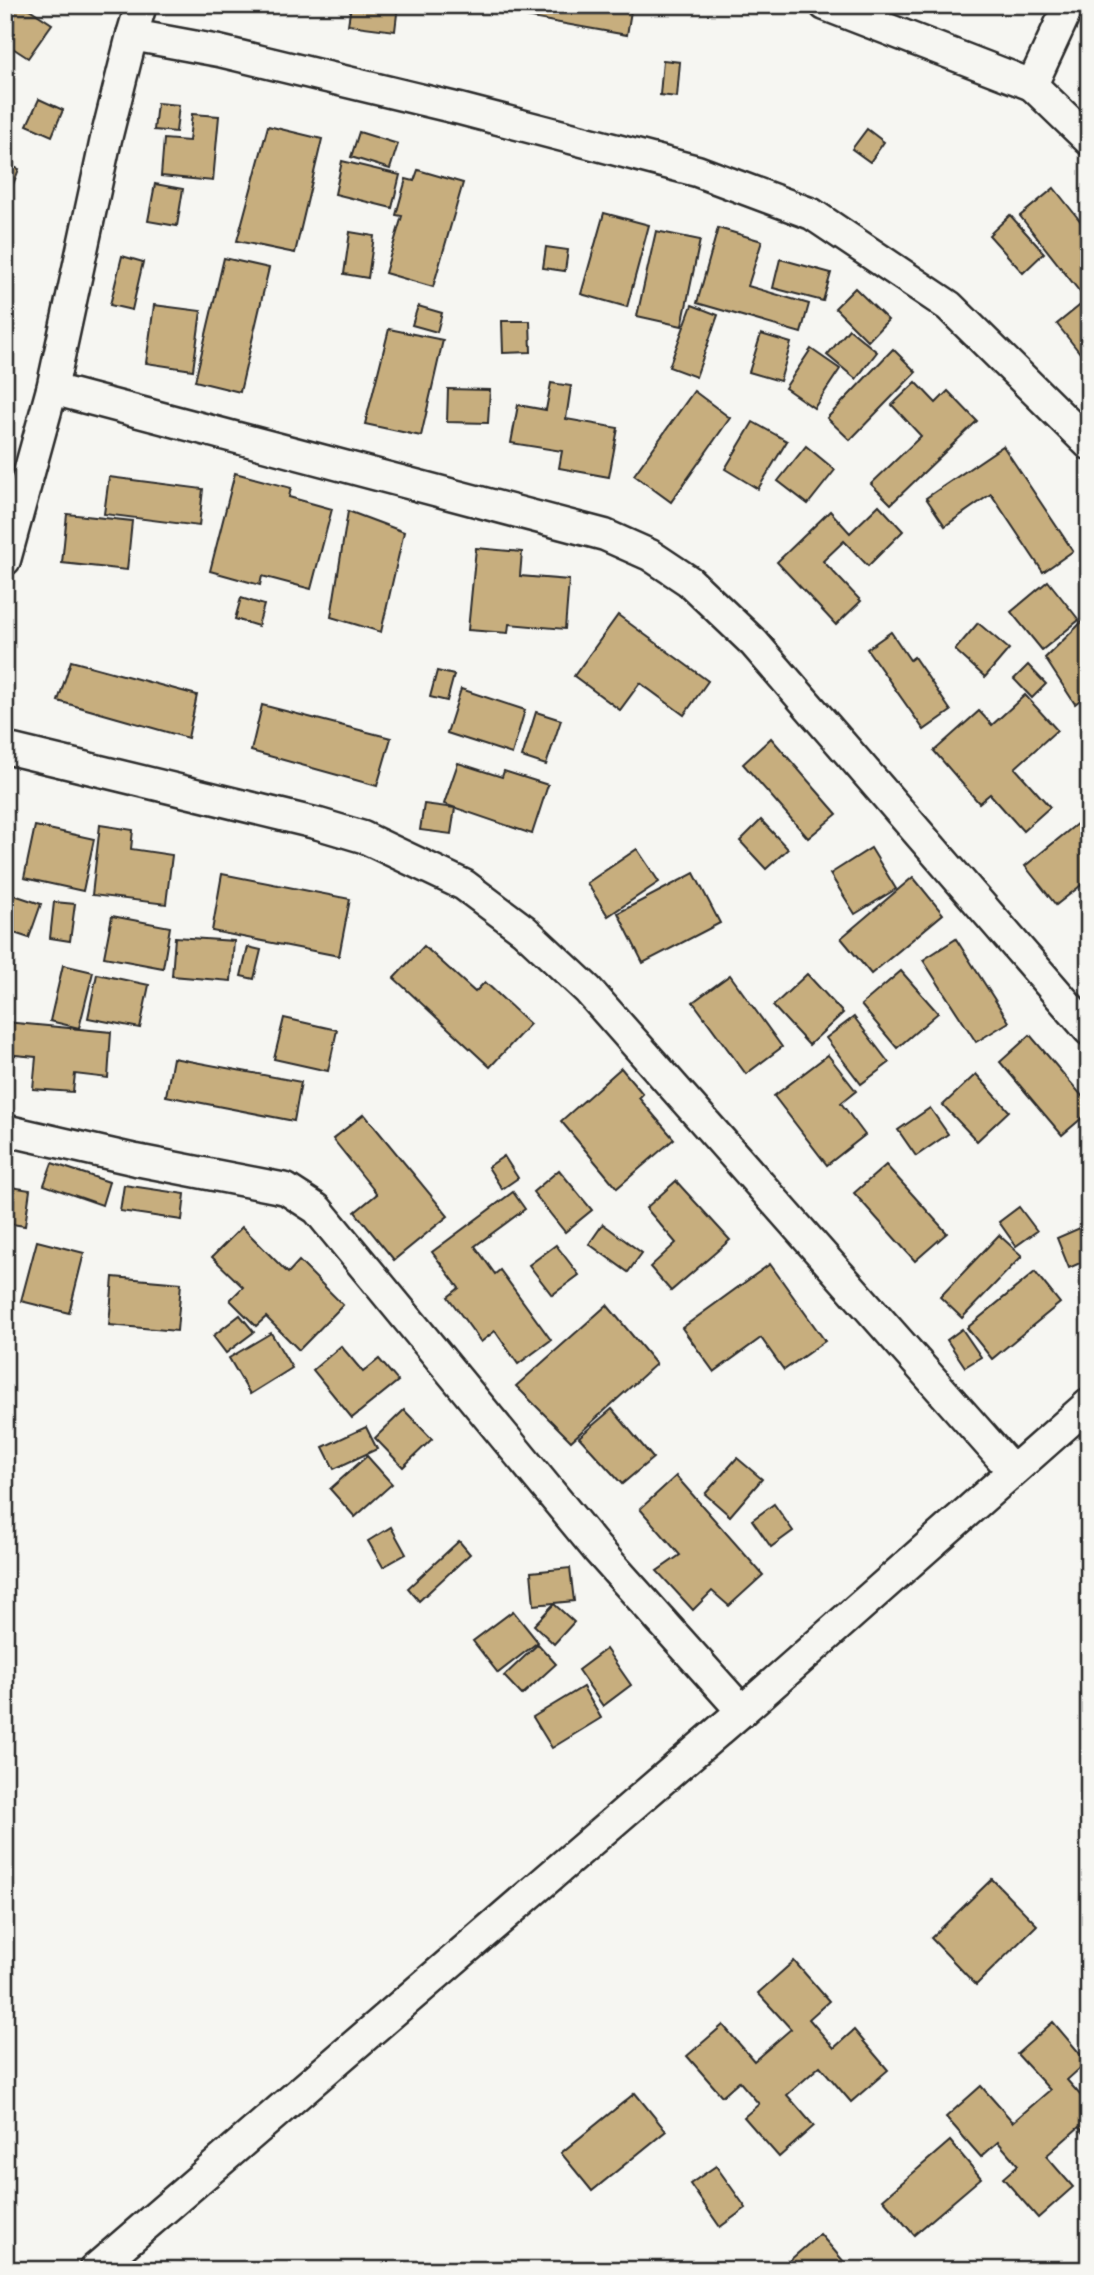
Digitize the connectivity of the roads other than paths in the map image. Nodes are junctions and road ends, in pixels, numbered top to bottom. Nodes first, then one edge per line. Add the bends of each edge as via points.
1 (141, 5) edge
2 (825, 5) edge
3 (1069, 5) edge
4 (132, 35) junction
5 (1032, 85) junction
6 (1089, 140) edge
7 (52, 389) junction
8 (1089, 444) edge
9 (5, 560) edge
10 (5, 748) edge
11 (1089, 1030) edge
12 (5, 1130) edge
13 (1089, 1404) edge
14 (1012, 1470) junction
15 (742, 1711) junction
16 (94, 2270) edge

1 - 4 street
2 - 5 street
3 - 5 street
4 - 7 street
4 - 8 street via 219,51 644,157 697,171 812,214 949,306
5 - 6 street
7 - 9 street
7 - 11 street via 605,535 650,555 689,581 754,643
10 - 14 street via 363,837 464,885 524,930 588,990
12 - 15 street via 286,1189 317,1209 597,1549
13 - 14 street
14 - 15 street
15 - 16 street

